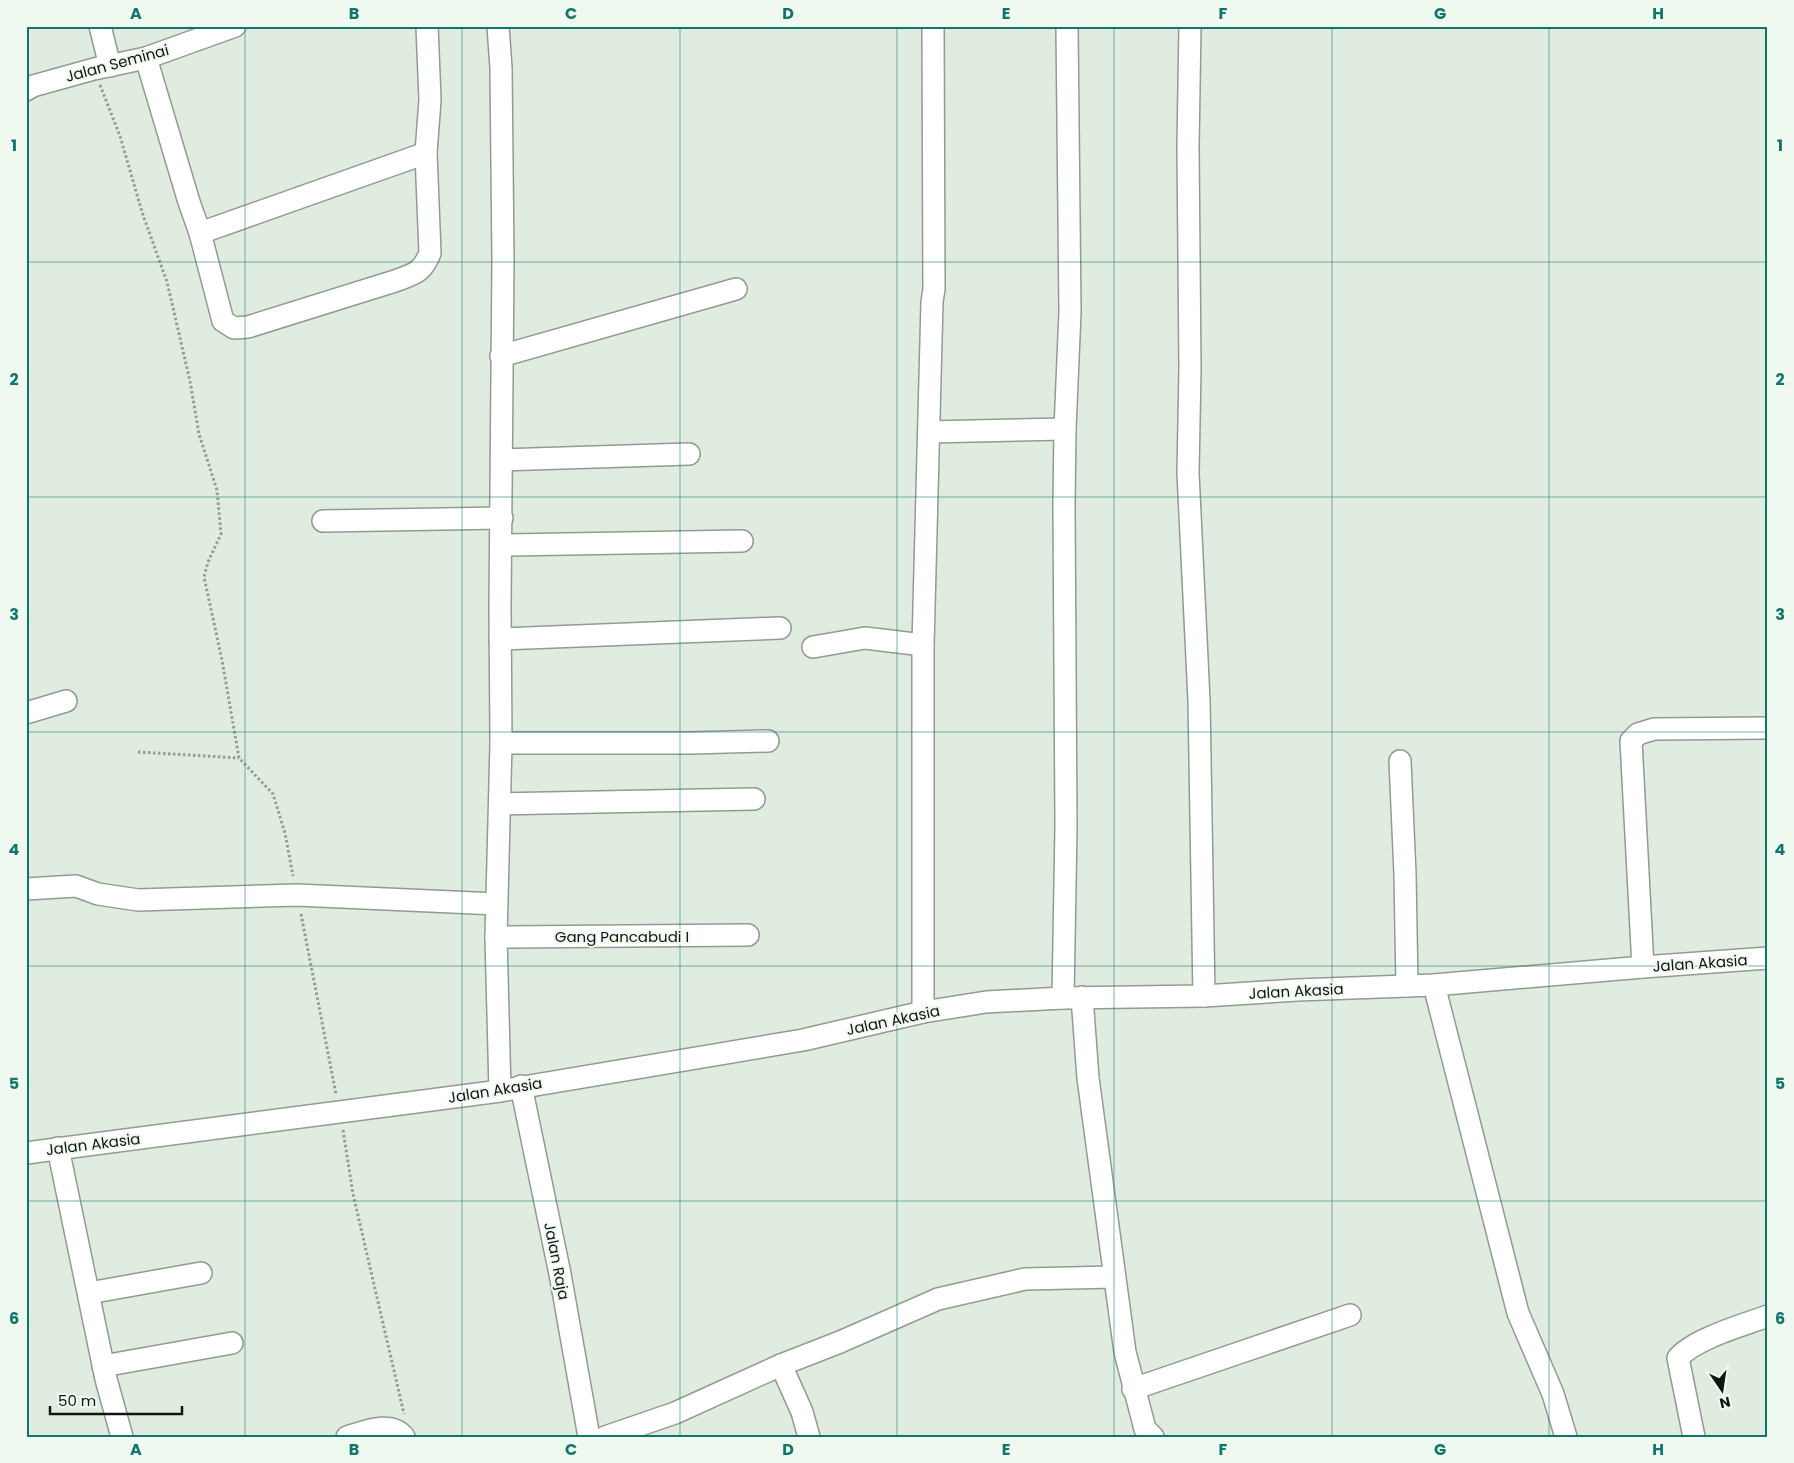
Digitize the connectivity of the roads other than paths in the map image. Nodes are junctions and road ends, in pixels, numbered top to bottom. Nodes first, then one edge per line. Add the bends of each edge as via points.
1 (100, 26) edge
2 (235, 26) edge
3 (427, 26) edge
4 (498, 26) edge
5 (933, 26) edge
6 (1068, 26) edge
7 (1190, 26) edge
8 (146, 58) junction
9 (102, 67) junction
10 (28, 84) edge
11 (426, 153) junction
12 (200, 233) junction
13 (736, 289) dead end
14 (501, 356) junction
15 (1065, 429) junction
16 (929, 432) junction
17 (689, 454) dead end
18 (502, 460) junction
19 (502, 518) junction
20 (323, 521) dead end
21 (742, 541) dead end
22 (501, 545) junction
23 (780, 628) dead end
24 (500, 639) junction
25 (923, 645) junction
26 (813, 647) dead end
27 (66, 700) dead end
28 (26, 713) edge
29 (1768, 728) edge
30 (768, 741) dead end
31 (501, 743) junction
32 (1400, 761) dead end
33 (754, 799) dead end
34 (500, 804) junction
35 (26, 890) edge
36 (497, 904) junction
37 (748, 935) dead end
38 (496, 937) junction
39 (1768, 958) edge
40 (1643, 966) junction
41 (1434, 985) junction
42 (1406, 986) junction
43 (1204, 996) junction
44 (1072, 998) junction
45 (923, 1012) junction
46 (521, 1086) junction
47 (500, 1091) junction
48 (58, 1148) junction
49 (26, 1153) edge
50 (201, 1273) dead end
51 (1114, 1277) junction
52 (89, 1293) junction
53 (1350, 1315) dead end
54 (1768, 1316) edge
55 (232, 1343) dead end
56 (781, 1365) junction
57 (104, 1366) junction
58 (1133, 1388) junction
59 (404, 1426) edge
60 (122, 1437) edge
61 (347, 1437) edge
62 (589, 1437) edge
63 (605, 1437) edge
64 (809, 1437) edge
65 (1153, 1437) edge
66 (1566, 1437) edge
67 (1694, 1437) edge

1 - 9 street
2 - 8 street, Jalan Seminai
3 - 11 street via 430,100
4 - 14 street via 503,240
5 - 16 street via 934,289
6 - 15 street via 1070,312
7 - 43 street via 1188,473 1199,720
8 - 9 street, Jalan Seminai
8 - 12 street
9 - 10 street, Jalan Seminai
11 - 12 street
11 - 12 street via 430,253 419,272 395,282 248,327 234,328 223,321
13 - 14 street
14 - 18 street
15 - 16 street
15 - 44 street via 1066,826
16 - 25 street
17 - 18 street
18 - 19 street
19 - 20 street
19 - 22 street
21 - 22 street
22 - 24 street
23 - 24 street
24 - 31 street
25 - 26 street via 865,638
25 - 45 street
27 - 28 street
29 - 40 street via 1654,729 1638,734 1631,741
30 - 31 street
31 - 34 street
32 - 42 street
33 - 34 street
34 - 36 street
35 - 36 street via 76,886 98,894 138,900 297,896
36 - 38 street
37 - 38 street, Gang Pancabudi I
38 - 47 street
39 - 40 street, Jalan Akasia
40 - 41 street, Jalan Akasia
41 - 42 street, Jalan Akasia
41 - 66 street via 1518,1313
42 - 43 street, Jalan Akasia
43 - 44 street, Jalan Akasia
44 - 45 street, Jalan Akasia via 986,1002
44 - 51 street via 1088,1078
45 - 46 street, Jalan Akasia via 803,1040
46 - 47 street, Jalan Akasia
46 - 62 street, Jalan Raja via 560,1274
47 - 48 street, Jalan Akasia
48 - 49 street, Jalan Akasia
48 - 52 street
50 - 52 street
51 - 56 street via 1025,1279 938,1299
51 - 58 street
52 - 57 street
53 - 58 street
54 - 67 street via 1685,1350 1678,1358
55 - 57 street
56 - 63 street via 675,1413
56 - 64 street via 802,1412
57 - 60 street
58 - 65 street via 1145,1429
59 - 61 street via 400,1432 393,1428 380,1428

